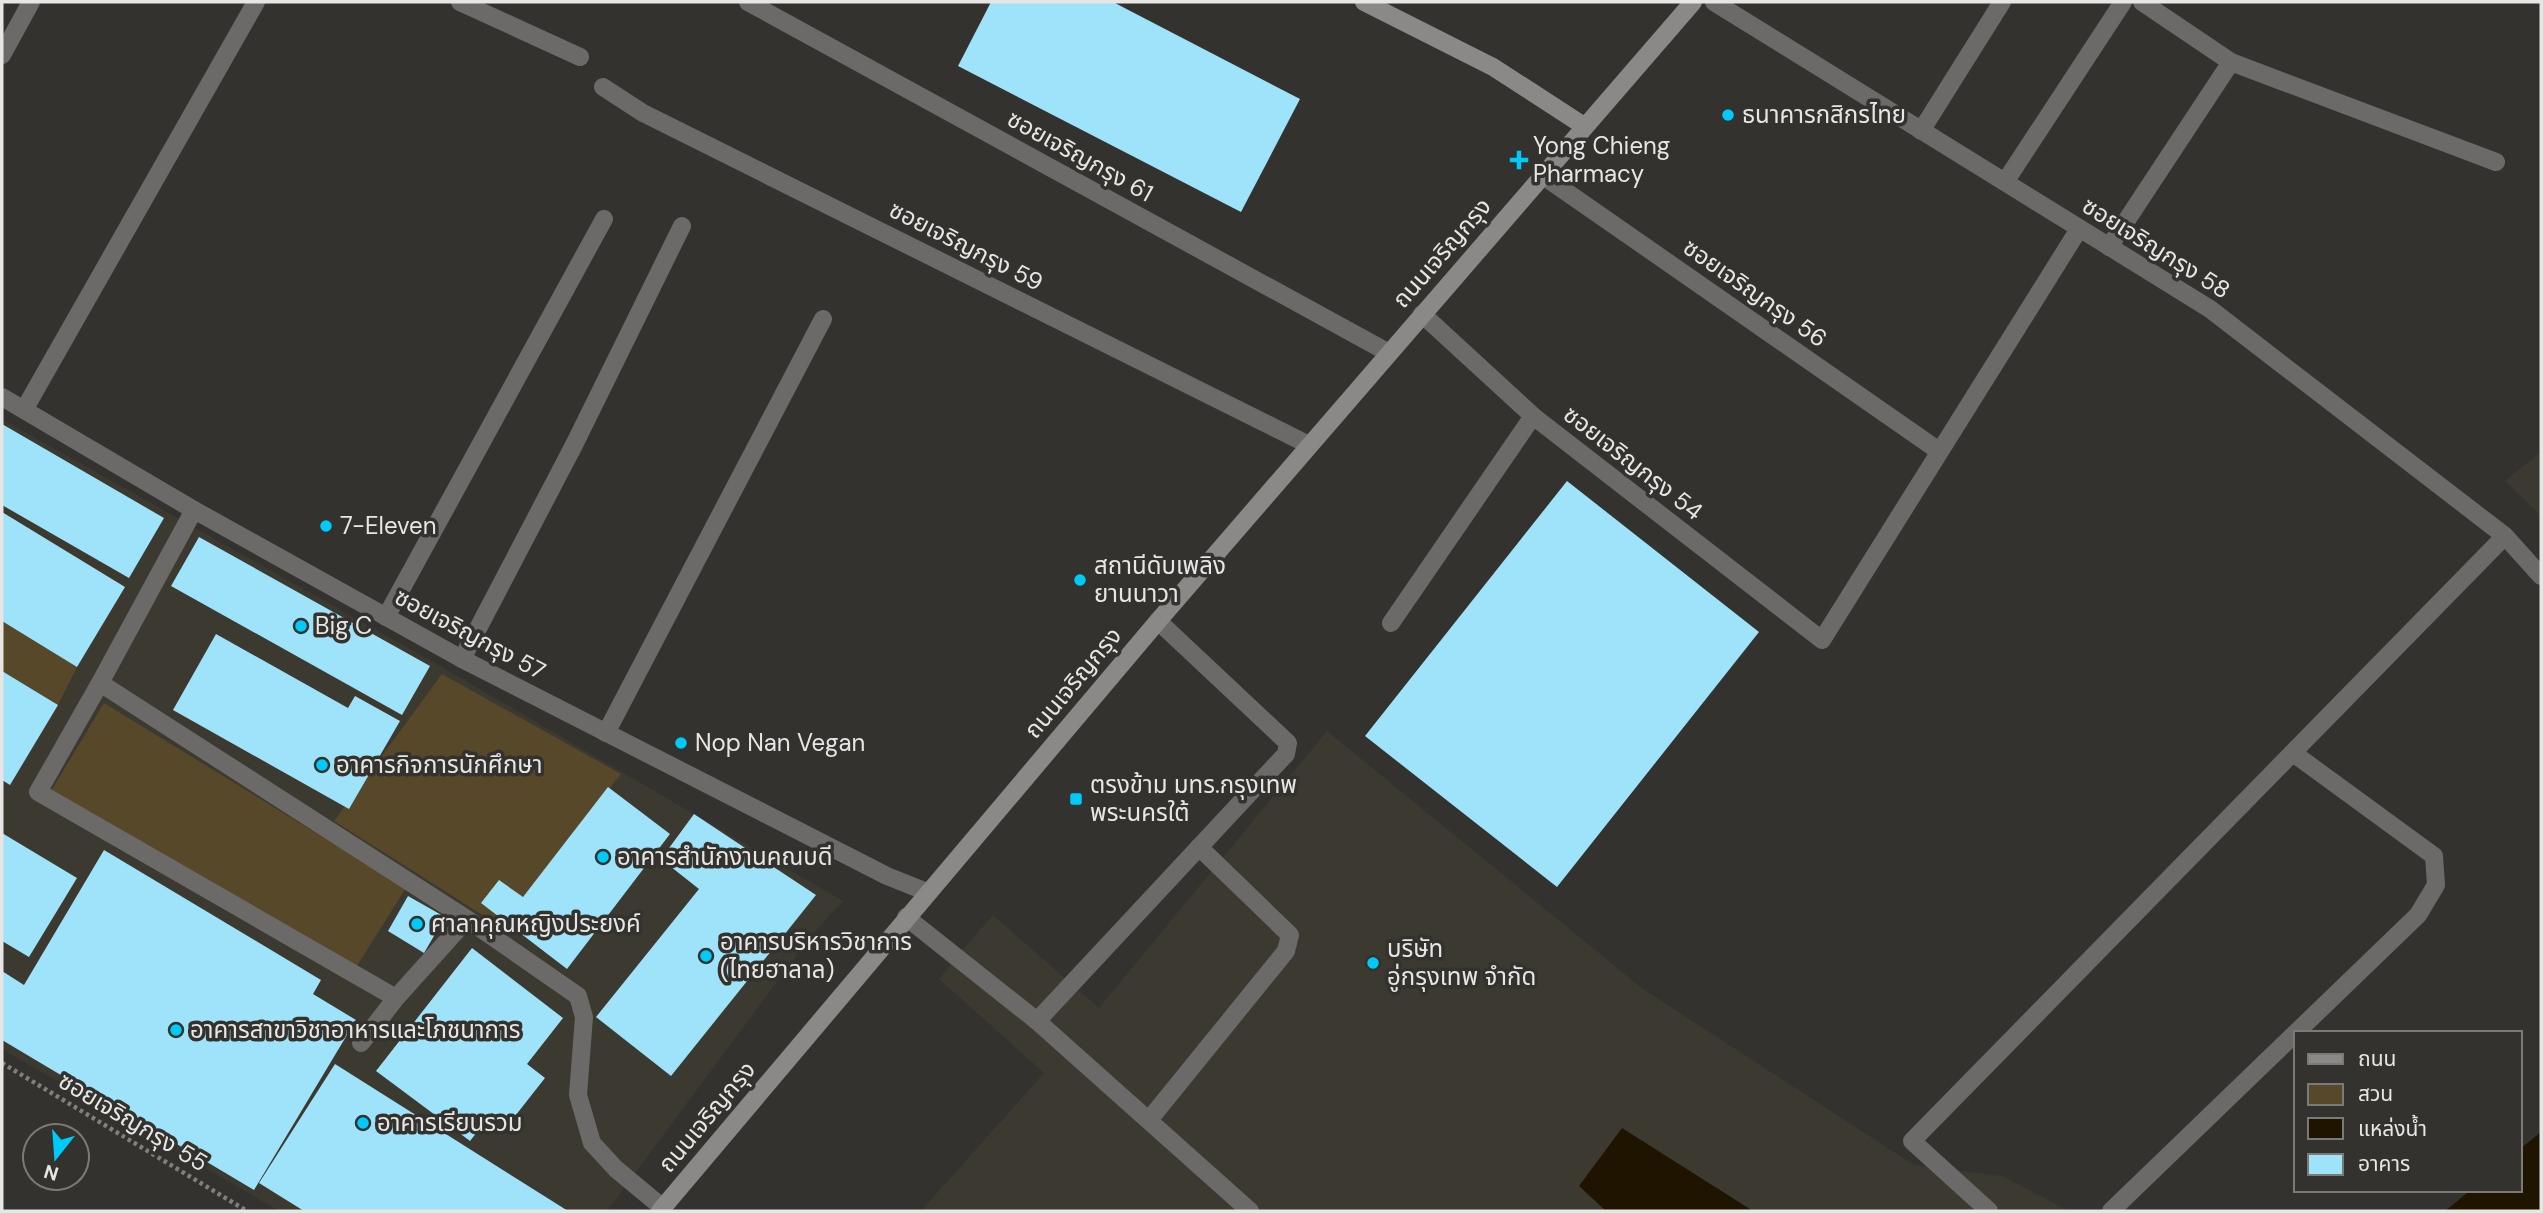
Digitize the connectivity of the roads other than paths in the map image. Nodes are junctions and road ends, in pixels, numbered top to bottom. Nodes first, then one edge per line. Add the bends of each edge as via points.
1 (31, 2) edge
2 (256, 2) edge
3 (460, 2) edge
4 (748, 2) edge
5 (1364, 2) edge
6 (1693, 2) edge
7 (1714, 2) edge
8 (2002, 2) edge
9 (2123, 2) edge
10 (2142, 2) edge
11 (2, 55) edge
12 (580, 57) dead end
13 (2231, 62) junction
14 (603, 87) dead end
15 (1584, 126) junction
16 (1921, 131) junction
17 (2496, 162) dead end
18 (1542, 175) junction
19 (2005, 182) junction
20 (604, 219) dead end
21 (682, 226) dead end
22 (2079, 229) junction
23 (2109, 247) junction
24 (1422, 314) junction
25 (823, 319) dead end
26 (1389, 353) junction
27 (2, 397) edge
28 (24, 410) junction
29 (1533, 416) junction
30 (1309, 445) junction
31 (1939, 451) junction
32 (194, 510) junction
33 (2505, 536) junction
34 (2541, 576) edge
35 (386, 617) junction
36 (1157, 621) junction
37 (1391, 623) dead end
38 (462, 659) junction
39 (100, 683) junction
40 (606, 733) junction
41 (2292, 753) junction
42 (1199, 847) junction
43 (927, 892) junction
44 (906, 917) junction
45 (467, 919) junction
46 (396, 999) junction
47 (1037, 1020) junction
48 (2298, 1031) edge
49 (2294, 1035) edge
50 (361, 1043) dead end
51 (1149, 1120) junction
52 (662, 1210) edge
53 (1250, 1211) edge
54 (1989, 1211) edge
55 (2111, 1211) edge

1 - 11 street
2 - 28 street
3 - 12 street
4 - 26 street, ซอยเจริญกรุง 61
5 - 15 main road via 1493,67
6 - 15 main road, ถนนเจริญกรุง
7 - 16 street, ซอยเจริญกรุง 58
8 - 16 street
9 - 19 street
10 - 13 street
13 - 17 street
13 - 23 street
14 - 30 street, ซอยเจริญกรุง 59 via 643,113
15 - 18 main road, ถนนเจริญกรุง
16 - 19 street, ซอยเจริญกรุง 58
18 - 24 main road, ถนนเจริญกรุง
18 - 31 street, ซอยเจริญกรุง 56
19 - 22 street, ซอยเจริญกรุง 58
20 - 35 street
21 - 38 street via 575,445
22 - 23 street, ซอยเจริญกรุง 58
22 - 31 street
23 - 33 street, ซอยเจริญกรุง 58 via 2210,309
24 - 26 main road, ถนนเจริญกรุง
24 - 29 street, ซอยเจริญกรุง 54
25 - 40 street
26 - 30 main road, ถนนเจริญกรุง
27 - 28 street, ซอยเจริญกรุง 57
28 - 32 street, ซอยเจริญกรุง 57
29 - 31 street, ซอยเจริญกรุง 54 via 1822,640
29 - 37 street
30 - 36 main road, ถนนเจริญกรุง
32 - 35 street, ซอยเจริญกรุง 57
32 - 39 street
33 - 34 street, ซอยเจริญกรุง 58
33 - 41 street
35 - 38 street, ซอยเจริญกรุง 57
36 - 42 street via 1288,743 1286,754
36 - 43 main road, ถนนเจริญกรุง
38 - 40 street, ซอยเจริญกรุง 57
39 - 45 street
39 - 46 street via 38,792
40 - 43 street, ซอยเจริญกรุง 57
41 - 48 street via 2434,856 2436,885 2418,915
41 - 54 street via 1912,1141
42 - 47 street
42 - 51 street via 1290,935 1286,951
43 - 44 main road, ถนนเจริญกรุง
44 - 47 street
44 - 52 main road, ถนนเจริญกรุง
45 - 46 street
45 - 52 street via 578,996 584,1017 578,1095 592,1143
46 - 50 street
47 - 51 street
49 - 55 street
51 - 53 street

